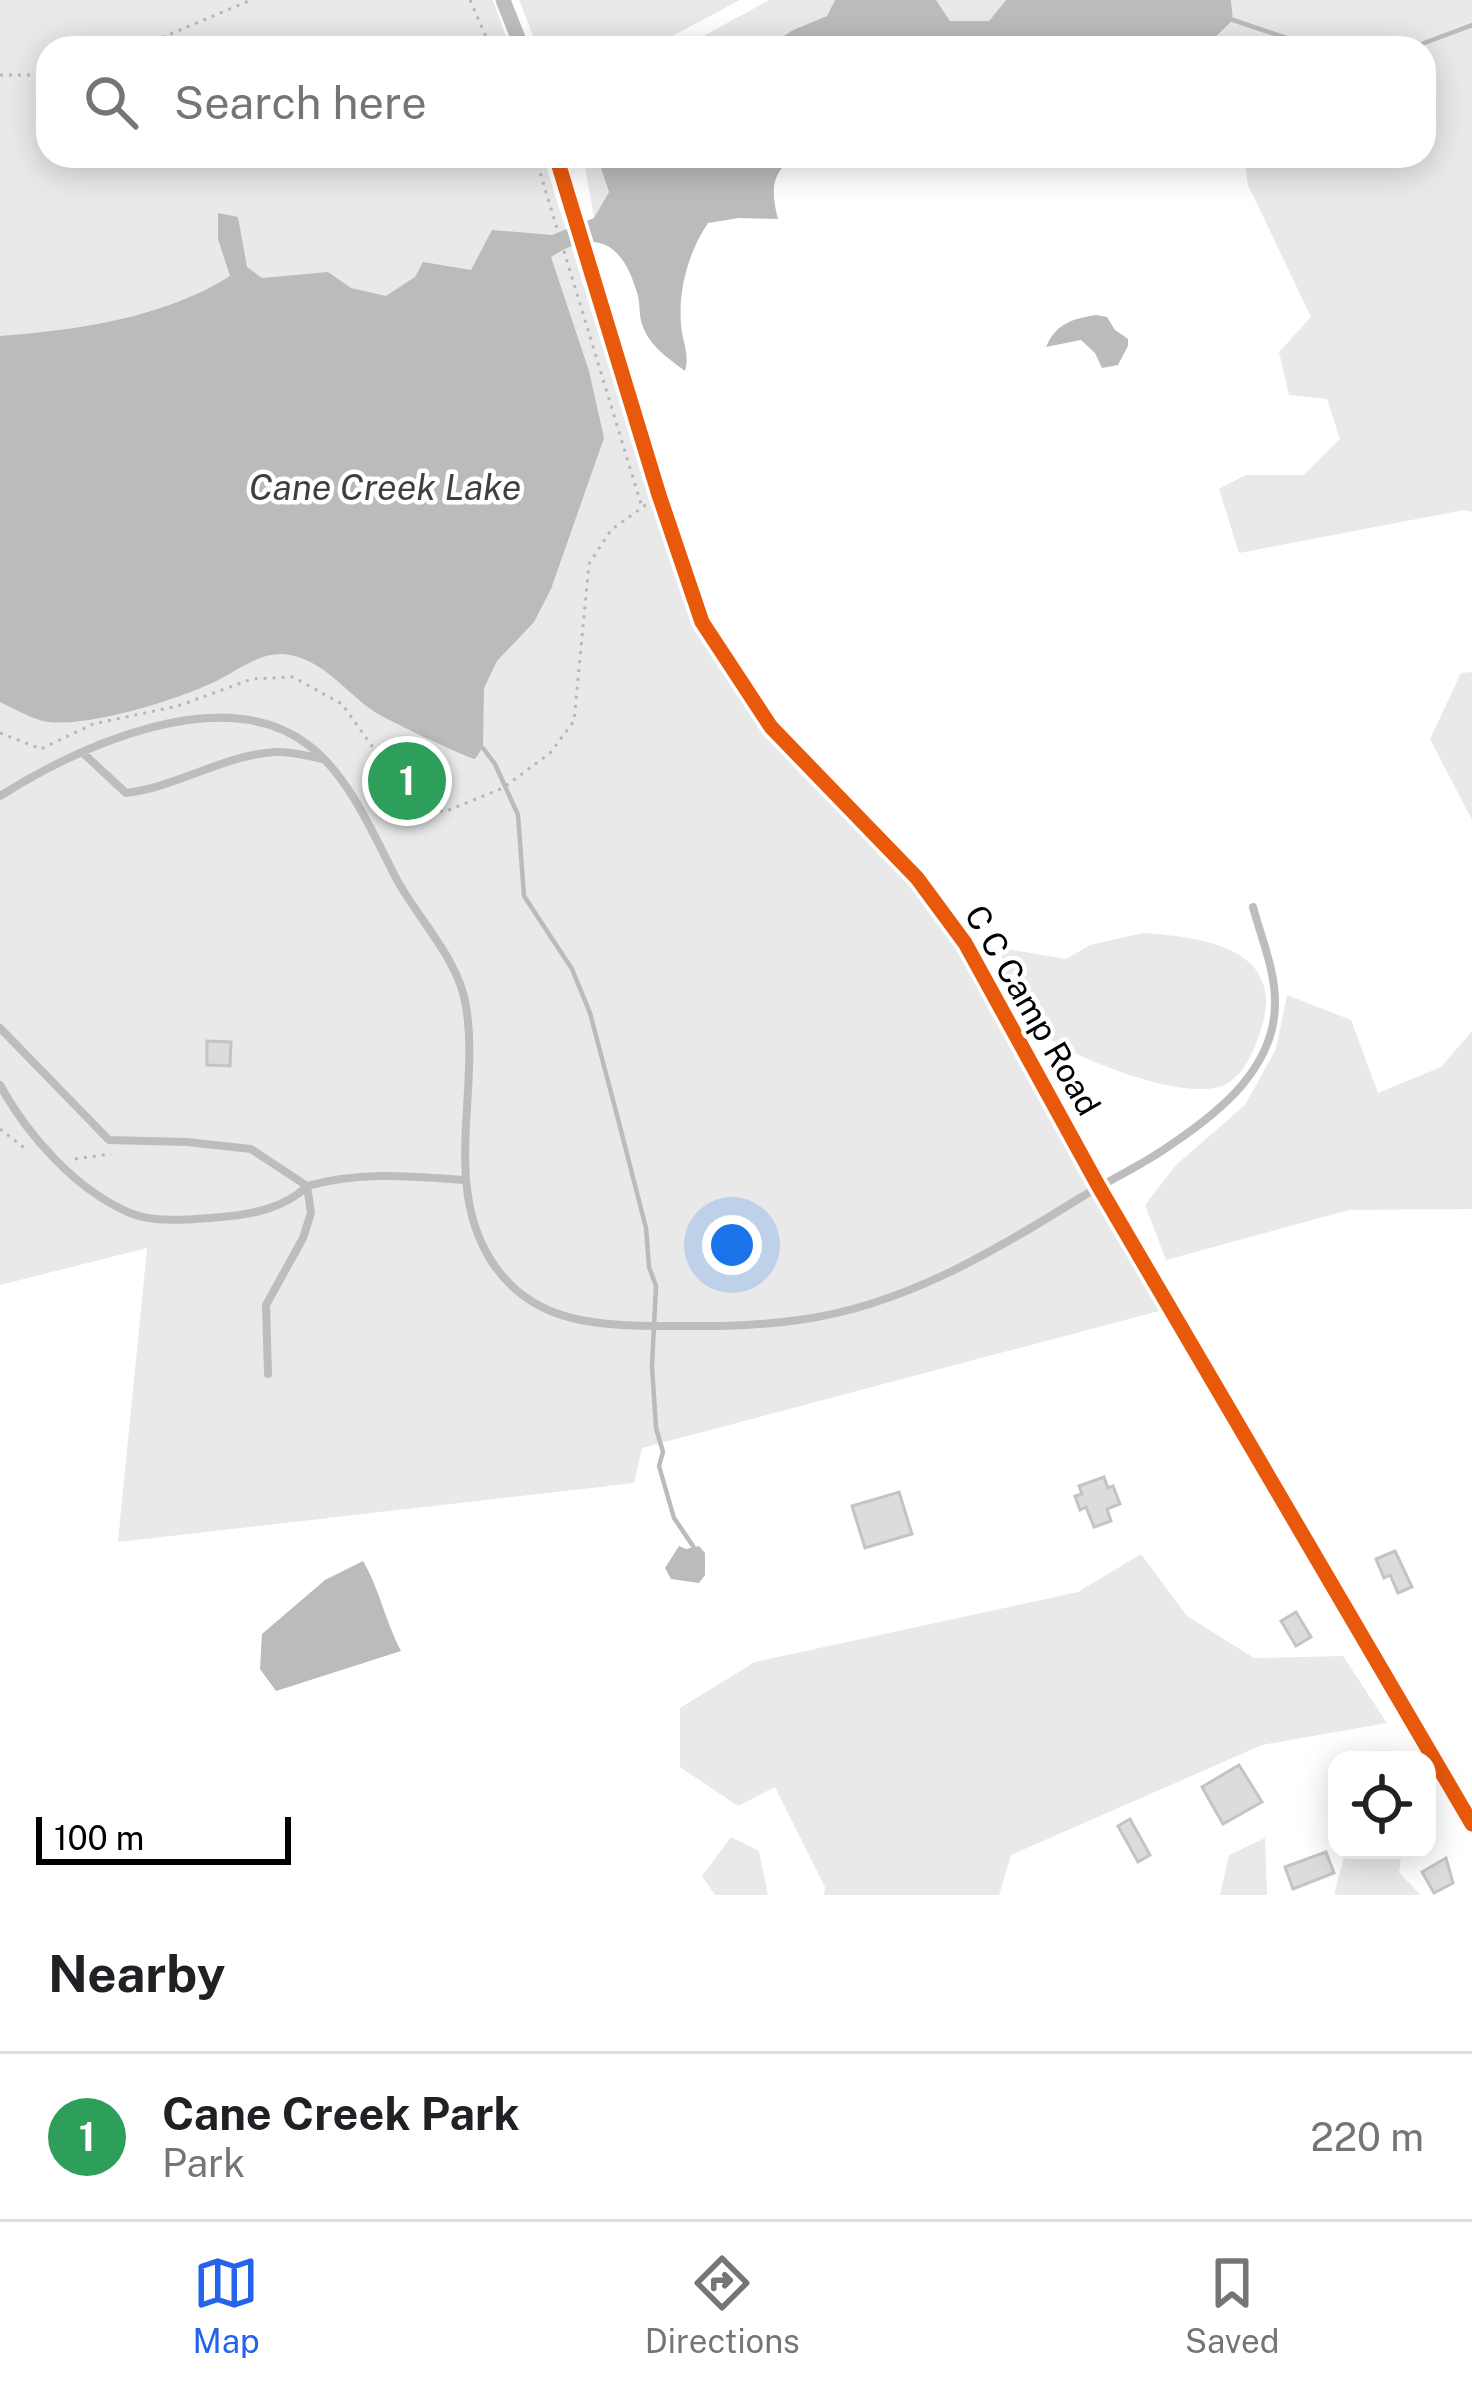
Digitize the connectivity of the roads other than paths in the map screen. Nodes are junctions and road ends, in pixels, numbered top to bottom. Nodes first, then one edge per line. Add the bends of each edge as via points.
1 (503, 0) edge
2 (517, 36) edge
3 (560, 168) edge
4 (83, 754) junction
5 (324, 759) junction
6 (0, 796) edge
7 (1253, 907) dead end
8 (0, 1028) edge
9 (0, 1085) edge
10 (464, 1180) junction
11 (307, 1186) junction
12 (1099, 1187) junction
13 (268, 1374) dead end
14 (1472, 1824) edge

1 - 2 street
3 - 12 street, C C Camp Road via 702,622 771,727 917,878 965,943
4 - 5 lane via 126,733 254,718
4 - 5 lane via 126,793 249,756
4 - 6 lane
5 - 10 lane via 466,1001
7 - 12 lane via 1275,1000 1256,1064 1219,1112
8 - 11 lane via 109,1140 251,1149
9 - 11 lane via 18,1118 83,1186 134,1215 247,1216
10 - 11 lane via 384,1174
10 - 12 lane via 490,1259 518,1297 561,1316 731,1327 881,1301 941,1278
11 - 13 lane via 311,1213 303,1238 266,1305
12 - 14 street, C C Camp Road

